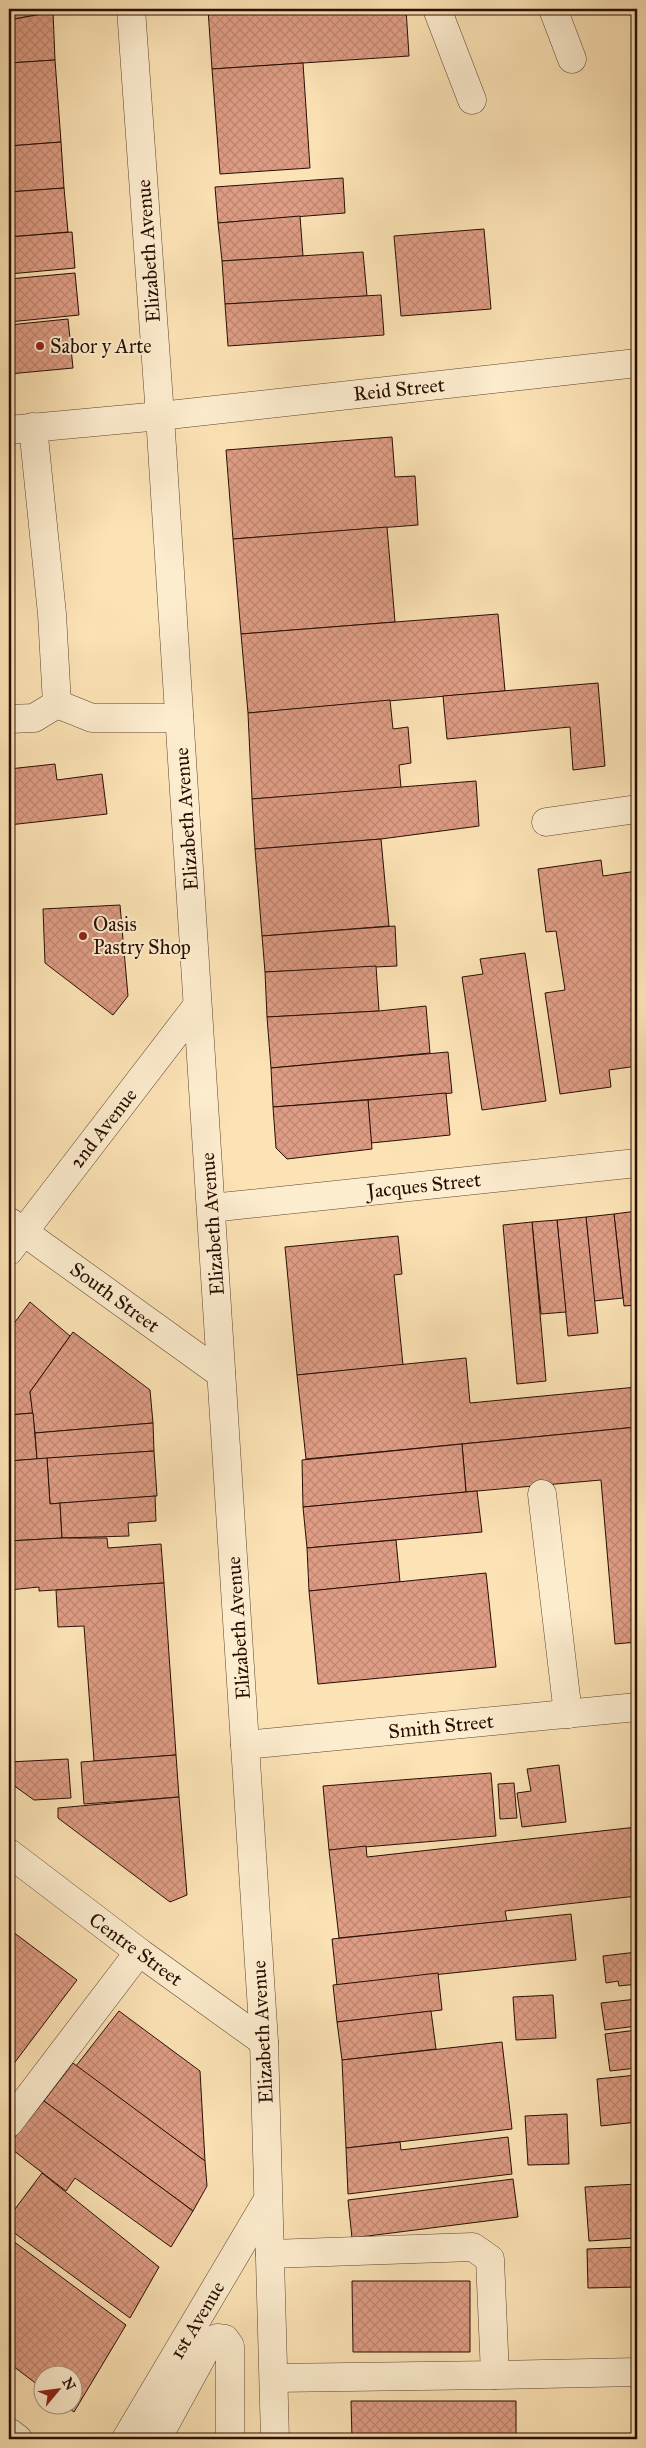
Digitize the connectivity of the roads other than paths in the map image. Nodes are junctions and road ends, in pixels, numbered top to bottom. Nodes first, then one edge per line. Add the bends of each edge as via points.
1 (130, 9) edge
2 (437, 9) edge
3 (554, 9) edge
4 (572, 59) dead end
5 (472, 100) dead end
6 (637, 363) edge
7 (160, 416) junction
8 (21, 428) edge
9 (57, 704) junction
10 (9, 718) edge
11 (179, 718) junction
12 (637, 809) edge
13 (546, 822) dead end
14 (198, 1006) junction
15 (637, 1162) edge
16 (210, 1208) junction
17 (14, 1234) edge
18 (221, 1374) junction
19 (542, 1494) dead end
20 (637, 1707) edge
21 (568, 1714) junction
22 (245, 1746) junction
23 (9, 1853) edge
24 (139, 1952) junction
25 (264, 2042) junction
26 (9, 2123) edge
27 (267, 2201) junction
28 (270, 2254) junction
29 (637, 2372) edge
30 (495, 2375) junction
31 (274, 2378) junction
32 (9, 2432) edge
33 (18, 2439) edge
34 (126, 2439) edge
35 (157, 2439) edge
36 (230, 2439) edge
37 (275, 2439) edge

1 - 7 street, Elizabeth Avenue
2 - 5 street
3 - 4 street
6 - 7 street, Reid Street
7 - 8 street, Reid Street
7 - 11 street, Elizabeth Avenue
8 - 9 street via 52,614
9 - 10 street via 34,718
9 - 11 street via 92,718
11 - 14 street, Elizabeth Avenue
12 - 13 street
14 - 16 street, Elizabeth Avenue
14 - 17 street, 2nd Avenue
15 - 16 street, Jacques Street
16 - 18 street, Elizabeth Avenue
17 - 18 street, South Street
18 - 22 street, Elizabeth Avenue
19 - 21 street
20 - 21 street, Smith Street
21 - 22 street, Smith Street
22 - 25 street, Elizabeth Avenue
23 - 24 street, Centre Street
24 - 25 street, Centre Street
24 - 26 street
25 - 27 street, Elizabeth Avenue
27 - 28 street, Elizabeth Avenue
27 - 34 street, 1st Avenue
28 - 30 street via 473,2247 490,2259
28 - 31 street, Elizabeth Avenue
29 - 30 street
30 - 31 street
31 - 37 street, Elizabeth Avenue
32 - 33 street
35 - 36 street via 210,2342 218,2338 225,2339 230,2346

